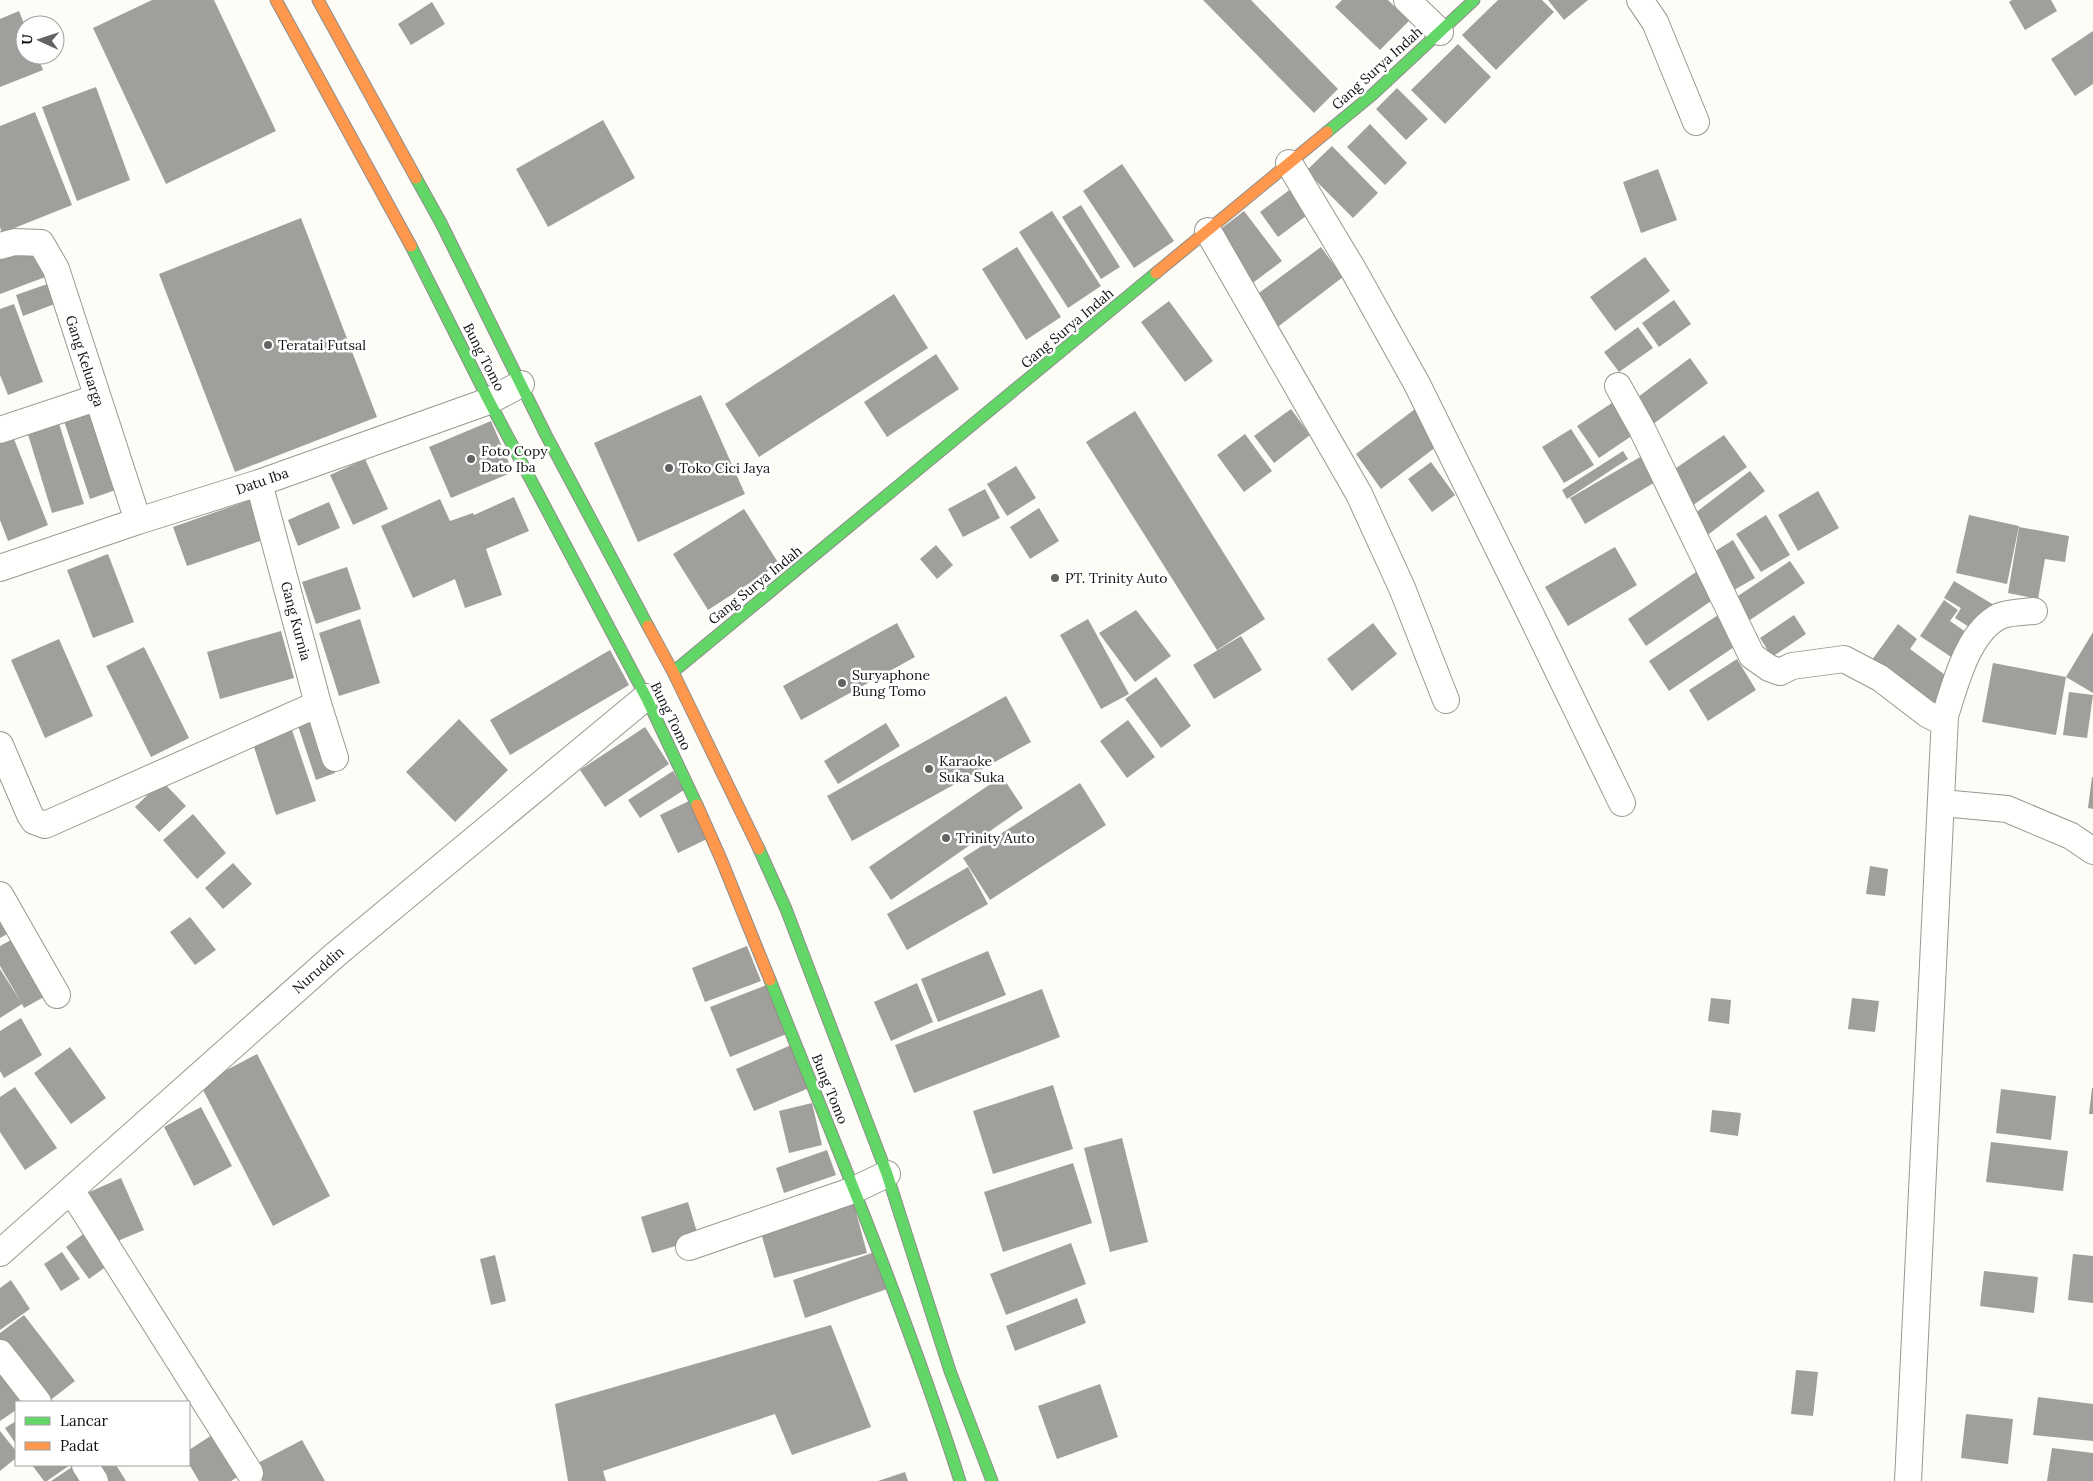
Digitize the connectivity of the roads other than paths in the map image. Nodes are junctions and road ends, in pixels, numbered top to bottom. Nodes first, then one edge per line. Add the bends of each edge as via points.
1 (276, 0) edge
2 (318, 0) edge
3 (1407, 0) edge
4 (1474, 0) edge
5 (1640, 0) edge
6 (1440, 32) junction
7 (1696, 122) dead end
8 (1289, 163) junction
9 (1208, 231) junction
10 (0, 246) edge
11 (521, 384) junction
12 (1618, 386) dead end
13 (96, 398) junction
14 (489, 401) junction
15 (0, 430) edge
16 (259, 483) junction
17 (138, 521) junction
18 (0, 568) edge
19 (2034, 611) dead end
20 (673, 672) junction
21 (646, 697) junction
22 (1446, 700) dead end
23 (318, 704) junction
24 (1945, 716) junction
25 (0, 745) edge
26 (334, 758) dead end
27 (1622, 803) dead end
28 (1942, 803) junction
29 (2093, 851) edge
30 (0, 895) edge
31 (57, 995) dead end
32 (887, 1174) junction
33 (71, 1190) junction
34 (854, 1190) junction
35 (689, 1248) dead end
36 (0, 1253) edge
37 (0, 1353) edge
38 (37, 1401) edge
39 (86, 1466) edge
40 (988, 1467) junction
41 (250, 1473) dead end
42 (960, 1479) edge
43 (95, 1481) edge
44 (992, 1481) edge
45 (1908, 1481) edge

1 - 14 main road, Bung Tomo via 412,236
2 - 11 main road, Bung Tomo
3 - 6 street
4 - 6 main road, Gang Surya Indah
5 - 7 street via 1655,22
6 - 8 main road, Gang Surya Indah via 1372,95
8 - 9 main road, Gang Surya Indah
8 - 27 street via 1417,384
9 - 20 main road, Gang Surya Indah
9 - 22 street via 1359,494 1402,588
10 - 13 street, Gang Keluarga via 15,242 41,243 56,269
11 - 14 street, Datu Iba
11 - 20 main road, Bung Tomo
12 - 24 street via 1752,656 1780,672 1792,666 1844,659 1880,678 1927,714 1936,718
13 - 15 street
13 - 17 street, Gang Keluarga
14 - 16 street, Datu Iba
14 - 21 main road, Bung Tomo
16 - 17 street, Datu Iba
16 - 23 street, Gang Kurnia
17 - 18 street, Datu Iba
19 - 24 street via 2002,615 1987,623 1967,652
20 - 32 main road, Bung Tomo via 786,909
21 - 33 street, Nuruddin via 334,955
21 - 34 main road, Bung Tomo via 721,859
23 - 25 street via 45,825 34,821 30,815
23 - 26 street, Gang Kurnia
24 - 28 street
28 - 29 street via 2007,809 2071,836
28 - 45 street
30 - 31 street
32 - 34 street
32 - 40 main road, Bung Tomo via 950,1371
33 - 36 street, Nuruddin
33 - 41 street
34 - 35 street
34 - 42 main road, Bung Tomo via 940,1415
37 - 38 street
39 - 43 street
40 - 42 main road
40 - 44 main road, Bung Tomo

